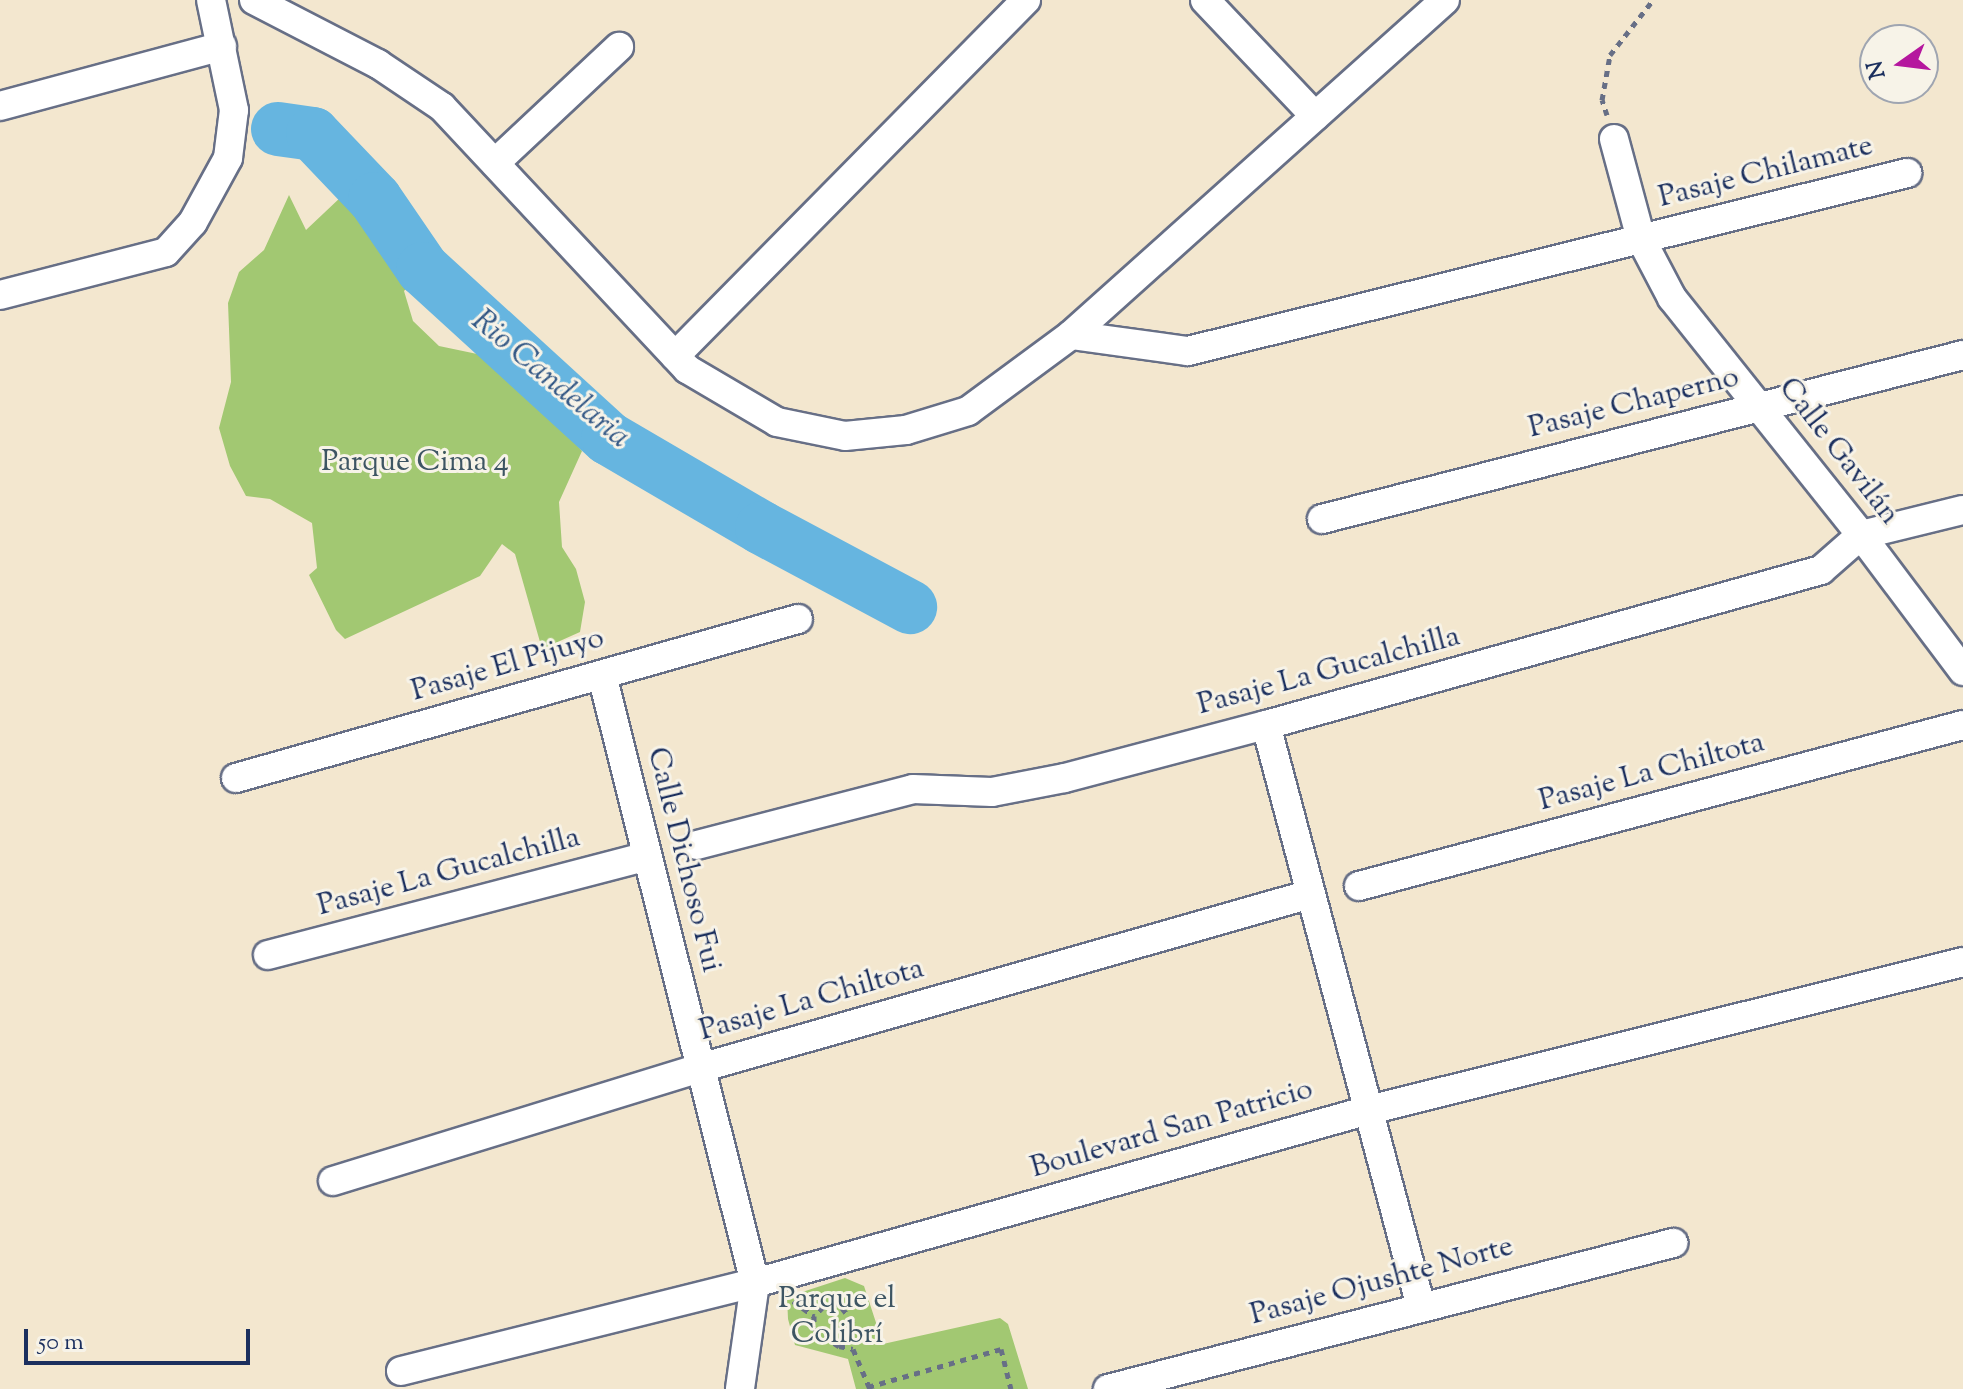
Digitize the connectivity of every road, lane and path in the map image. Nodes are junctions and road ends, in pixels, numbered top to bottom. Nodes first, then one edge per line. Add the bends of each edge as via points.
1 (211, 0) edge
2 (254, 0) edge
3 (1026, 0) edge
4 (1445, 0) edge
5 (1653, 0) edge
6 (1218, 5) edge
7 (222, 46) junction
8 (619, 47) dead end
9 (0, 106) edge
10 (1315, 116) junction
11 (1614, 139) joint
12 (495, 163) junction
13 (1907, 173) dead end
14 (1641, 239) junction
15 (0, 295) edge
16 (1071, 335) junction
17 (1963, 355) edge
18 (675, 356) junction
19 (1760, 407) junction
20 (1963, 510) edge
21 (1322, 519) dead end
22 (1861, 535) junction
23 (798, 619) dead end
24 (1957, 655) edge
25 (602, 675) junction
26 (1266, 725) junction
27 (1963, 725) edge
28 (236, 778) dead end
29 (697, 845) dead end
30 (647, 856) junction
31 (1359, 886) dead end
32 (1311, 894) junction
33 (268, 955) dead end
34 (1963, 962) edge
35 (700, 1068) junction
36 (1369, 1110) junction
37 (333, 1181) dead end
38 (1673, 1243) dead end
39 (755, 1283) junction
40 (1421, 1307) junction
41 (852, 1334) junction
42 (839, 1346) junction
43 (853, 1349) junction
44 (401, 1371) dead end
45 (869, 1388) edge
46 (740, 1389) edge
47 (1011, 1389) edge
48 (1108, 1389) edge

1 - 7 street
2 - 12 street via 378,64 442,107
3 - 18 street
4 - 10 street
5 - 11 path via 1610,55 1602,100
6 - 10 street
7 - 9 street
7 - 15 street via 234,110 228,158 193,222 166,252
8 - 12 street
10 - 16 street
11 - 14 street, Calle Gavilán
12 - 18 street
13 - 14 street, Pasaje Chilamate
14 - 16 street, Pasaje Chilamate via 1188,351
14 - 19 street, Calle Gavilán via 1672,298
16 - 18 street via 968,411 906,430 845,436 777,422 687,369
17 - 19 street, Pasaje Chaperno
19 - 21 street, Pasaje Chaperno
19 - 22 street, Calle Gavilán
20 - 22 street, Pasaje La Gucalchilla
22 - 24 street, Calle Gavilán
22 - 26 street, Pasaje La Gucalchilla via 1821,570
23 - 25 street, Pasaje El Pijuyo
25 - 28 street, Pasaje El Pijuyo
25 - 30 street, Calle Dichoso Fui
26 - 29 street, Pasaje La Gucalchilla via 1065,778 992,792 913,789
26 - 32 street
27 - 31 street, Pasaje La Chiltota
30 - 33 street, Pasaje La Gucalchilla
30 - 35 street, Calle Dichoso Fui
32 - 35 street, Pasaje La Chiltota
32 - 36 street
34 - 36 street, Boulevard San Patricio
35 - 37 street, Pasaje La Chiltota
35 - 39 street, Calle Dichoso Fui
36 - 39 street, Boulevard San Patricio
36 - 40 street
38 - 40 street, Pasaje Ojushte Norte
39 - 44 street, Boulevard San Patricio
39 - 46 street, Calle Dichoso Fui
40 - 48 street, Pasaje Ojushte Norte
41 - 42 path
41 - 42 path via 846,1309 838,1303 823,1307 814,1316 814,1330
41 - 43 path
42 - 43 path
43 - 45 path
45 - 47 path via 1001,1349

